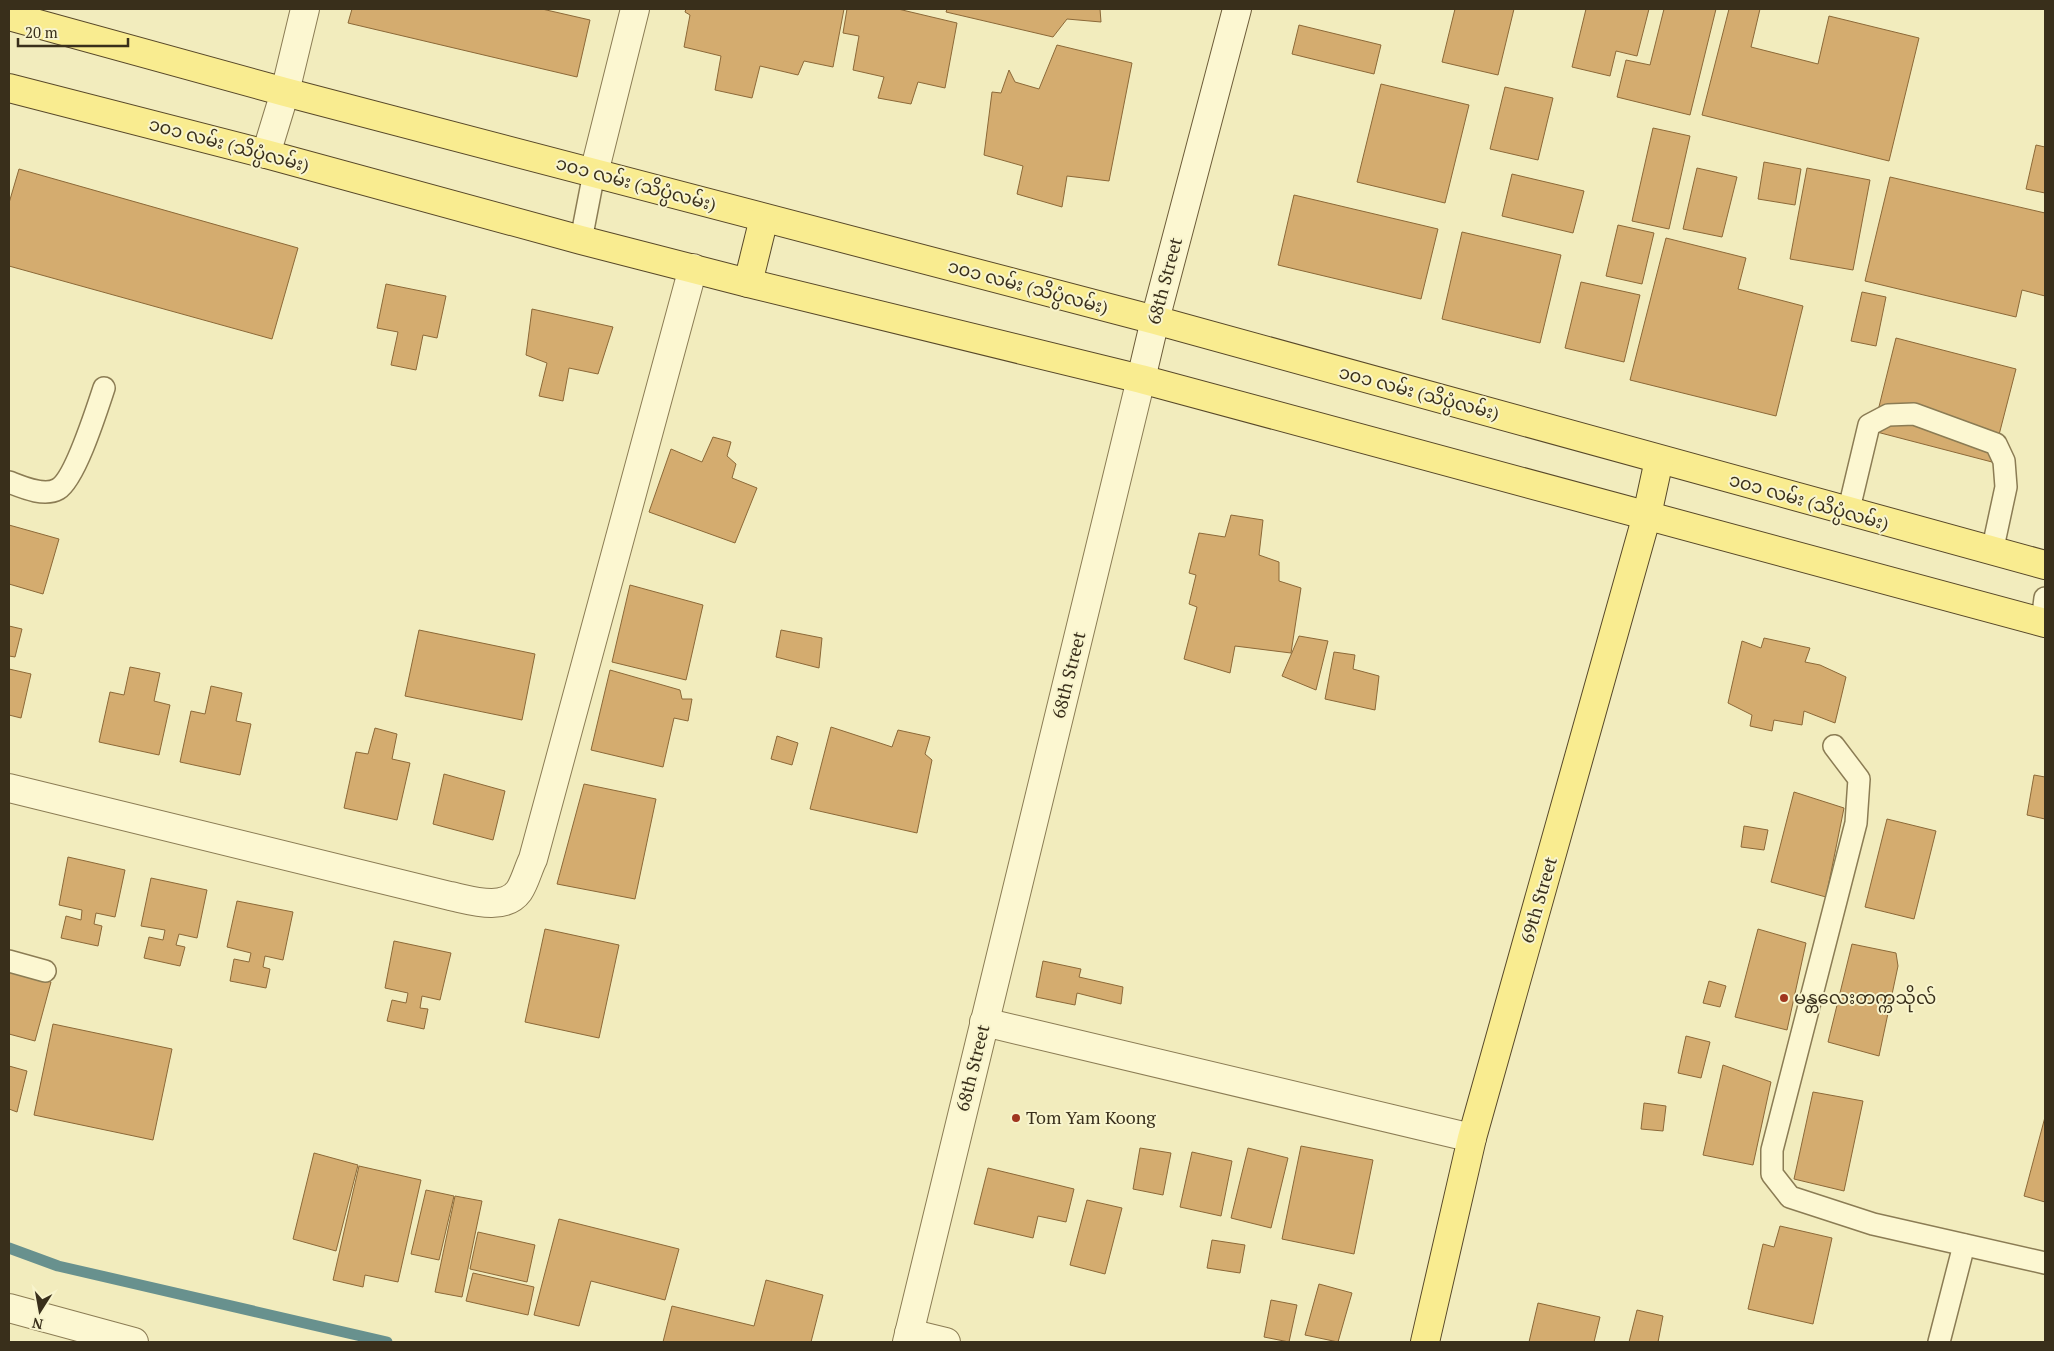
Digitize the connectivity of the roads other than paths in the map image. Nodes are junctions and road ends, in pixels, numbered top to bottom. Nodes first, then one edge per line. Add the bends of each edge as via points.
1 (304, 9) edge
2 (635, 9) edge
3 (1237, 9) edge
4 (9, 16) edge
5 (9, 88) edge
6 (285, 92) junction
7 (266, 154) junction
8 (594, 172) junction
9 (764, 218) junction
10 (581, 240) junction
11 (693, 268) junction
12 (748, 283) junction
13 (1155, 320) junction
14 (1141, 379) junction
15 (104, 388) dead end
16 (1658, 460) junction
17 (9, 482) edge
18 (1848, 512) junction
19 (1647, 516) junction
20 (1992, 552) junction
21 (2045, 565) edge
22 (2044, 615) edge
23 (1834, 746) dead end
24 (9, 788) edge
25 (9, 961) edge
26 (45, 971) dead end
27 (984, 1022) junction
28 (1472, 1138) junction
29 (1964, 1245) junction
30 (2045, 1263) edge
31 (9, 1308) edge
32 (908, 1338) edge
33 (134, 1342) edge
34 (946, 1342) edge
35 (1425, 1342) edge
36 (1939, 1342) edge

1 - 6 street
2 - 8 street
3 - 13 street, 68th Street
4 - 6 main road, ၁၀၁ လမ်း (သိပ္ပံလမ်း)
5 - 7 main road, ၁၀၁ လမ်း (သိပ္ပံလမ်း)
6 - 7 street
6 - 8 main road, ၁၀၁ လမ်း (သိပ္ပံလမ်း)
7 - 10 main road, ၁၀၁ လမ်း (သိပ္ပံလမ်း)
8 - 9 main road, ၁၀၁ လမ်း (သိပ္ပံလမ်း)
8 - 10 lane
9 - 12 main road
9 - 13 main road, ၁၀၁ လမ်း (သိပ္ပံလမ်း)
10 - 11 main road, ၁၀၁ လမ်း (သိပ္ပံလမ်း)
11 - 12 main road, ၁၀၁ လမ်း (သိပ္ပံလမ်း)
11 - 24 street via 533,859 519,891 509,900 493,904 450,896
12 - 14 main road, ၁၀၁ လမ်း (သိပ္ပံလမ်း)
13 - 14 street, 68th Street
13 - 16 main road, ၁၀၁ လမ်း (သိပ္ပံလမ်း)
14 - 19 main road, ၁၀၁ လမ်း (သိပ္ပံလမ်း)
14 - 27 street, 68th Street
15 - 17 lane via 80,455 63,485 49,492
16 - 18 main road, ၁၀၁ လမ်း (သိပ္ပံလမ်း)
16 - 19 main road, 69th Street
18 - 20 main road, ၁၀၁ လမ်း (သိပ္ပံလမ်း)
18 - 20 lane via 1869,425 1888,415 1914,414 1996,444 2004,461 2006,487
19 - 22 main road, ၁၀၁ လမ်း (သိပ္ပံလမ်း)
19 - 28 main road, 69th Street
20 - 21 main road, ၁၀၁ လမ်း (သိပ္ပံလမ်း)
23 - 29 lane via 1859,779 1856,823 1772,1150 1772,1174 1790,1198 1873,1224
25 - 26 lane
27 - 28 street
27 - 32 street, 68th Street
28 - 35 main road, 69th Street
29 - 30 lane
29 - 36 lane
31 - 33 street
32 - 34 street

